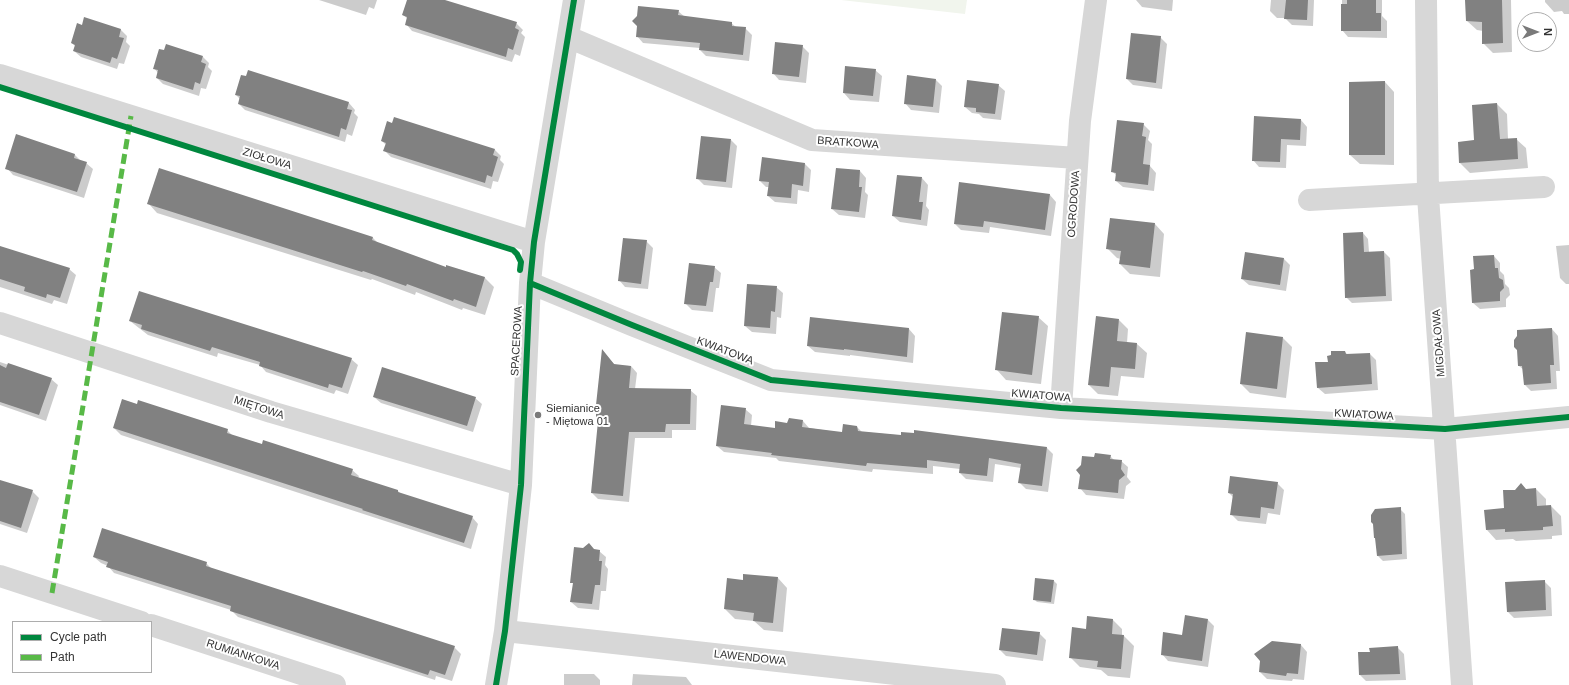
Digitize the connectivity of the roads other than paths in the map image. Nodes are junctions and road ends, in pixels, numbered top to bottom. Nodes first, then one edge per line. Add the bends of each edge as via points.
1 (1096, 0) edge
2 (1426, 0) edge
3 (568, 2) edge
4 (568, 37) junction
5 (0, 75) edge
6 (1077, 158) junction
7 (1544, 187) dead end
8 (1428, 194) junction
9 (1309, 200) dead end
10 (534, 242) junction
11 (530, 283) junction
12 (0, 323) edge
13 (1061, 408) junction
14 (1569, 417) edge
15 (1445, 429) junction
16 (521, 485) junction
17 (0, 576) edge
18 (138, 621) edge
19 (152, 625) edge
20 (505, 631) junction
21 (335, 685) edge
22 (496, 685) edge
23 (995, 685) edge
24 (1462, 685) edge

1 - 6 street, OGRODOWA
2 - 8 street, MIGDAŁOWA
3 - 4 street, SPACEROWA
4 - 6 street, BRATKOWA via 812,140
4 - 10 street, SPACEROWA
5 - 10 street, ZIOŁOWA
6 - 13 street, OGRODOWA
7 - 8 street
8 - 9 street
8 - 15 street, MIGDAŁOWA
10 - 11 street, SPACEROWA
11 - 13 street, KWIATOWA via 771,380
11 - 16 street, SPACEROWA
12 - 16 street, MIĘTOWA via 271,412
13 - 15 street, KWIATOWA
14 - 15 street, KWIATOWA
15 - 24 street, MIGDAŁOWA
16 - 20 street, SPACEROWA
17 - 18 street
19 - 21 street, RUMIANKOWA
20 - 22 street, SPACEROWA
20 - 23 street, LAWENDOWA

